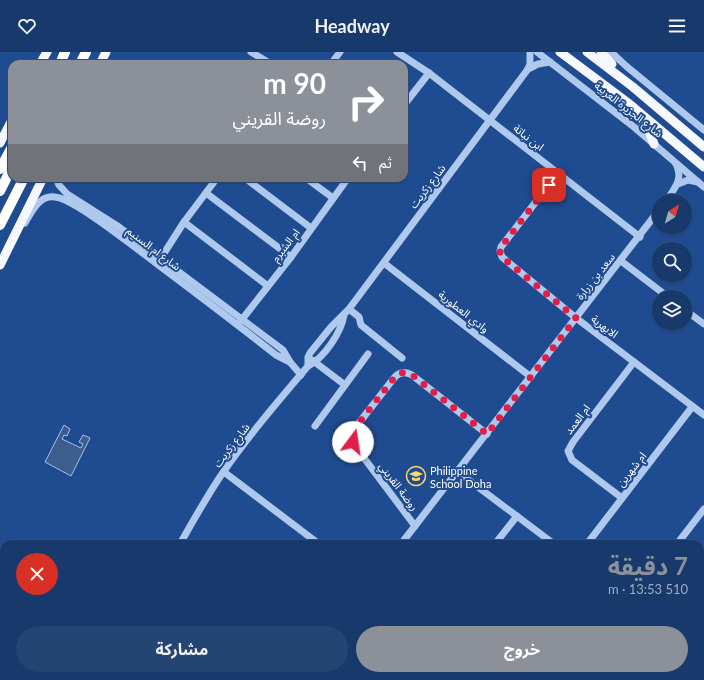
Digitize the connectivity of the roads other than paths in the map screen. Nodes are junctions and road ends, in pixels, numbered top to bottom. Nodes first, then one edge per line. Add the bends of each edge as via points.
1 (251, 52) edge
2 (530, 52) edge
3 (537, 52) edge
4 (560, 52) edge
5 (588, 52) edge
6 (600, 52) edge
7 (612, 52) edge
8 (402, 53) edge
9 (264, 60) edge
10 (550, 62) junction
11 (528, 69) junction
12 (429, 73) junction
13 (634, 87) junction
14 (408, 100) edge
15 (627, 102) junction
16 (490, 120) junction
17 (8, 128) edge
18 (704, 130) edge
19 (0, 143) edge
20 (654, 144) junction
21 (704, 147) edge
22 (8, 154) edge
23 (676, 162) junction
24 (704, 167) edge
25 (0, 169) edge
26 (558, 173) junction
27 (8, 175) edge
28 (22, 182) edge
29 (41, 182) edge
30 (58, 182) edge
31 (214, 182) edge
32 (250, 182) edge
33 (311, 182) edge
34 (345, 182) edge
35 (678, 184) junction
36 (701, 184) edge
37 (0, 191) edge
38 (206, 193) junction
39 (671, 194) edge
40 (333, 198) junction
41 (652, 220) edge
42 (184, 222) junction
43 (0, 225) edge
44 (312, 228) junction
45 (640, 237) junction
46 (11, 242) junction
47 (291, 257) junction
48 (160, 258) junction
49 (621, 261) junction
50 (384, 263) junction
51 (0, 265) edge
52 (268, 286) junction
53 (659, 290) edge
54 (346, 312) junction
55 (692, 315) edge
56 (576, 318) junction
57 (240, 322) junction
58 (704, 324) edge
59 (368, 354) dead end
60 (308, 356) junction
61 (402, 358) dead end
62 (316, 362) junction
63 (634, 362) junction
64 (308, 366) junction
65 (301, 375) junction
66 (531, 377) junction
67 (345, 385) junction
68 (692, 407) junction
69 (704, 415) edge
70 (315, 426) dead end
71 (487, 434) junction
72 (224, 472) junction
73 (458, 472) junction
74 (622, 498) junction
75 (704, 509) edge
76 (517, 516) junction
77 (415, 526) junction
78 (182, 540) edge
79 (314, 540) edge
80 (405, 540) edge
81 (499, 540) edge
82 (549, 540) edge
83 (590, 540) edge
84 (680, 540) edge

1 - 9 street
2 - 11 street, شارع زكريت
3 - 10 street, شارع الجزيرة العربية
4 - 15 main road, شارع الجزيرة العربية
5 - 13 main road, شارع الجزيرة العربية
6 - 13 main road
7 - 18 street
8 - 12 street, ابن نباتة
10 - 11 street
10 - 20 street, شارع الجزيرة العربية
11 - 16 street, شارع زكريت
12 - 14 street
12 - 16 street, ابن نباتة
13 - 21 main road, شارع الجزيرة العربية
15 - 20 main road via 648,129
15 - 24 main road, شارع الجزيرة العربية
16 - 26 street, ابن نباتة
16 - 50 street, شارع زكريت
17 - 19 main road
20 - 23 street, شارع الجزيرة العربية
22 - 25 highway
23 - 35 street
23 - 36 street, شارع الجزيرة العربية
26 - 45 street, ابن نباتة
26 - 56 street, الابهرية via 501,247 500,252 502,257
27 - 37 highway
28 - 43 highway
29 - 46 main road
30 - 48 street, شارع ام السنيم via 67,194 103,216
31 - 38 street
32 - 44 street
33 - 40 street
34 - 40 street, ام الشبرم
35 - 36 street via 688,180
35 - 39 street
38 - 42 street
38 - 47 street
40 - 44 street, ام الشبرم
41 - 45 street, سعد بن زرارة
42 - 48 street
42 - 52 street
44 - 47 street, ام الشبرم
45 - 49 street, سعد بن زرارة
46 - 51 main road
46 - 57 street, شارع ام السنيم via 39,202 50,197 61,198 106,226
47 - 52 street, ام الشبرم
48 - 57 street, شارع ام السنيم
49 - 53 street
49 - 56 street, سعد بن زرارة
50 - 54 street, شارع زكريت
50 - 66 street, وادي العطورية
52 - 57 street, ام الشبرم
54 - 60 street, شارع زكريت
54 - 61 street via 359,317 361,325
54 - 62 street, شارع زكريت via 340,330
55 - 58 street
56 - 63 street, الابهرية
56 - 66 street, سعد بن زرارة
57 - 65 street, شارع ام السنيم via 283,350
59 - 67 street
60 - 62 street
60 - 64 street
62 - 64 street, شارع زكريت
62 - 67 street
63 - 68 street, الابهرية
63 - 74 street, ام العمد via 568,451 572,460
64 - 65 street, شارع زكريت
65 - 72 street, شارع زكريت
66 - 71 street, سعد بن زرارة
67 - 70 street
68 - 69 street, الابهرية
68 - 74 street, ام شهرين
71 - 73 street, سعد بن زرارة
71 - 77 street, روضة القريني via 412,375 404,372 394,378 365,415 353,431 353,442
72 - 78 street, شارع زكريت
72 - 79 street
73 - 76 street
73 - 77 street, سعد بن زرارة
74 - 83 street, ام شهرين
75 - 84 street
76 - 81 street
76 - 82 street
77 - 80 street, سعد بن زرارة

